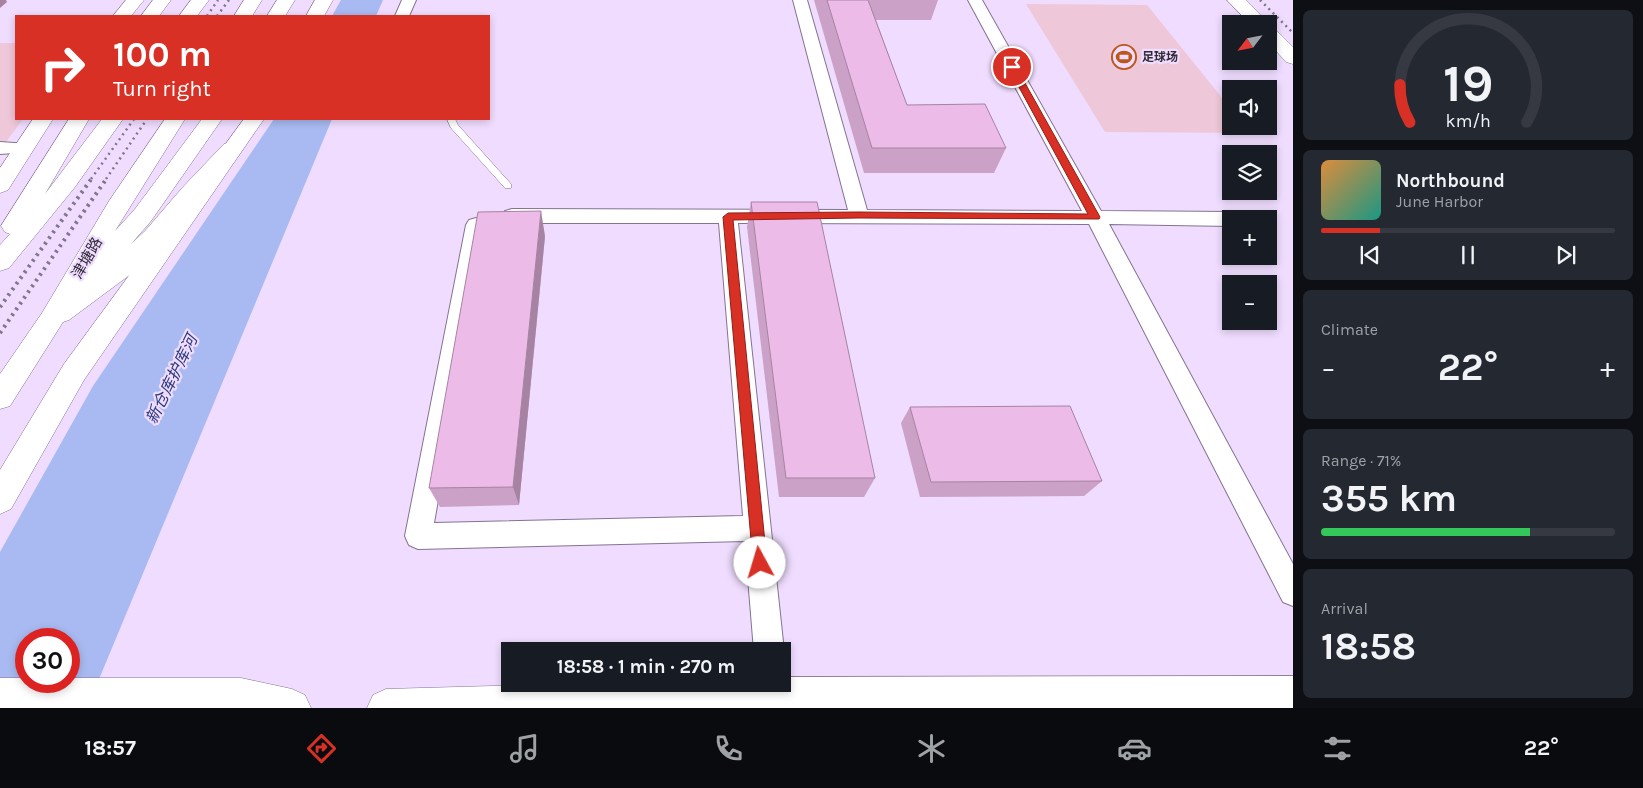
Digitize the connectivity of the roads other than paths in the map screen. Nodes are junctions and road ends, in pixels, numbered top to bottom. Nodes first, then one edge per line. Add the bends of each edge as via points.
1 (135, 0) edge
2 (162, 0) edge
3 (200, 0) edge
4 (253, 0) edge
5 (286, 0) edge
6 (324, 0) edge
7 (409, 0) edge
8 (800, 0) edge
9 (975, 0) edge
10 (1236, 0) edge
11 (123, 15) edge
12 (151, 15) edge
13 (189, 15) edge
14 (243, 15) edge
15 (277, 15) edge
16 (316, 15) edge
17 (404, 15) edge
18 (1251, 15) edge
19 (1278, 42) edge
20 (1293, 58) edge
21 (42, 120) edge
22 (78, 120) edge
23 (112, 120) edge
24 (174, 120) edge
25 (211, 120) edge
26 (253, 120) edge
27 (451, 120) edge
28 (0, 148) edge
29 (23, 148) junction
30 (232, 149) junction
31 (0, 185) edge
32 (508, 186) dead end
33 (859, 215) junction
34 (728, 217) junction
35 (1095, 217) junction
36 (1222, 219) edge
37 (0, 250) edge
38 (0, 262) edge
39 (51, 320) junction
40 (0, 397) edge
41 (0, 499) edge
42 (756, 528) junction
43 (1293, 592) edge
44 (768, 642) edge
45 (791, 690) edge
46 (730, 692) edge
47 (1293, 695) edge
48 (0, 697) edge
49 (292, 708) edge
50 (386, 708) edge

1 - 11 main road
2 - 12 main road
3 - 13 main road
4 - 14 main road
5 - 15 main road
6 - 16 main road
7 - 17 street
8 - 33 street
9 - 35 street
10 - 18 main road
19 - 20 main road
21 - 29 main road
22 - 37 main road
23 - 38 main road via 67,182
24 - 39 main road, 津塘路 via 117,207
25 - 39 main road via 143,215
26 - 30 main road
27 - 32 lane
28 - 29 street
29 - 31 main road
30 - 39 main road via 135,255
30 - 41 main road via 74,372
33 - 34 street
33 - 35 street
34 - 42 street
34 - 42 street via 478,215 418,536
35 - 36 street
35 - 43 street
39 - 40 main road, 津塘路
42 - 44 street
45 - 47 main road
46 - 50 main road
48 - 49 main road via 241,697

